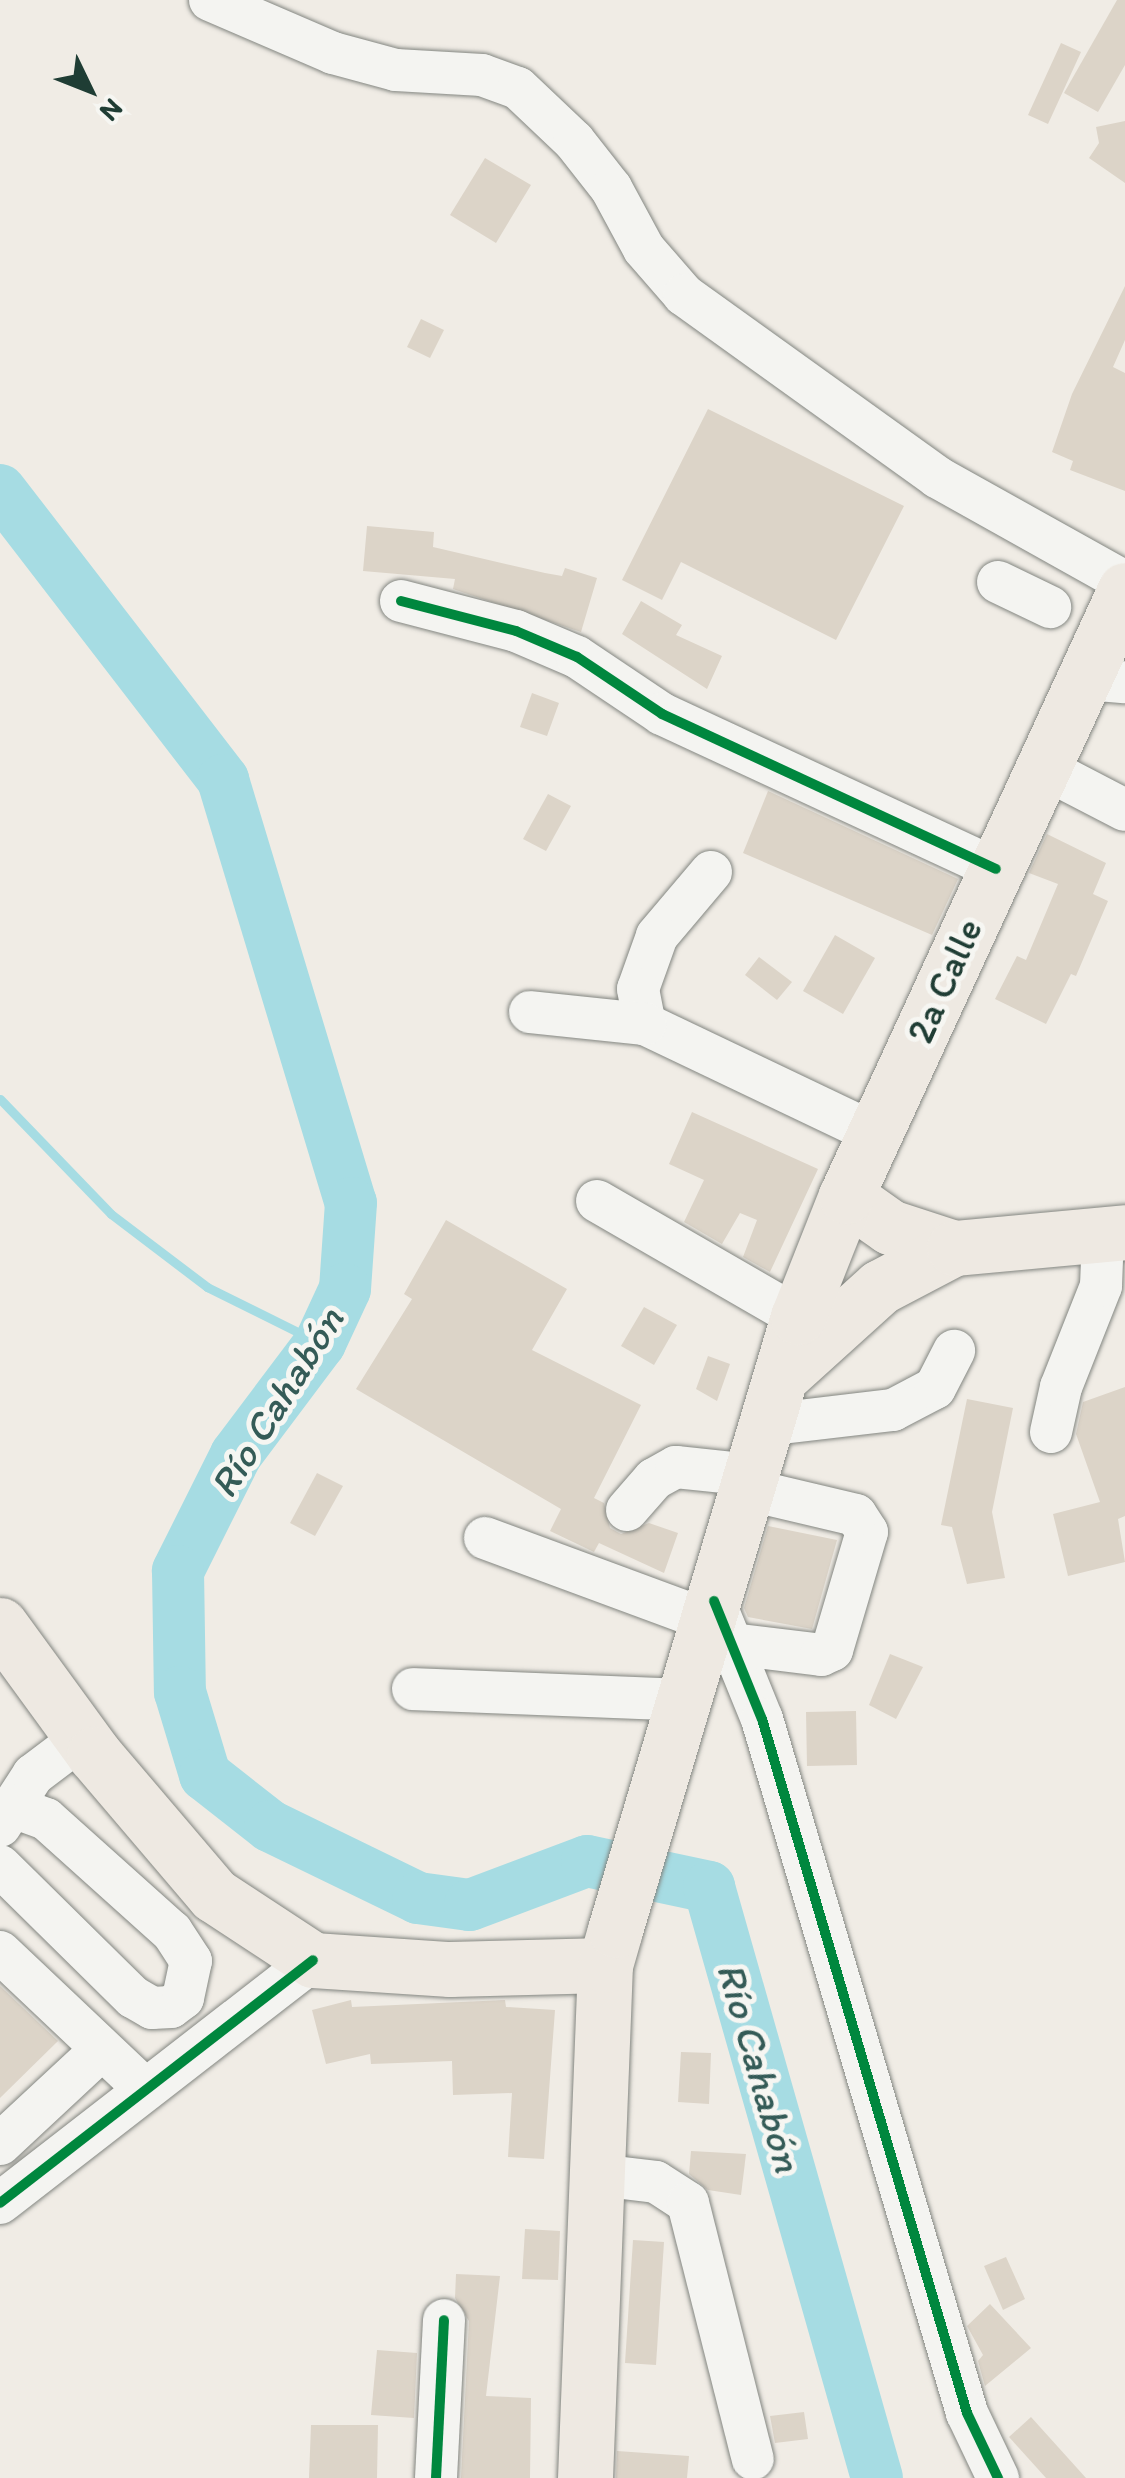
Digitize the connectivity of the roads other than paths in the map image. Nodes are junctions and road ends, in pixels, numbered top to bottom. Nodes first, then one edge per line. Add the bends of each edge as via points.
1 (210, 0) edge
2 (998, 582) dead end
3 (1125, 586) edge
4 (401, 601) dead end
5 (1050, 607) dead end
6 (1107, 670) edge
7 (1042, 767) junction
8 (1125, 810) edge
9 (996, 869) junction
10 (711, 872) dead end
11 (530, 1012) dead end
12 (645, 1024) junction
13 (876, 1134) junction
14 (846, 1196) junction
15 (596, 1201) dead end
16 (1114, 1233) edge
17 (954, 1248) junction
18 (798, 1317) junction
19 (954, 1351) dead end
20 (1052, 1432) dead end
21 (760, 1442) junction
22 (627, 1510) dead end
23 (485, 1538) dead end
24 (718, 1621) junction
25 (0, 1626) edge
26 (414, 1689) dead end
27 (682, 1700) junction
28 (82, 1738) junction
29 (8, 1817) edge
30 (0, 1866) edge
31 (610, 1947) junction
32 (0, 1952) edge
33 (313, 1960) junction
34 (100, 2051) junction
35 (145, 2090) junction
36 (0, 2144) edge
37 (598, 2175) junction
38 (0, 2203) edge
39 (444, 2320) dead end
40 (753, 2459) dead end
41 (436, 2478) edge
42 (585, 2478) edge
43 (998, 2478) edge

1 - 3 street via 333,53 396,70 482,75 518,88 586,156 644,249 684,295 937,477
2 - 5 street
3 - 6 main road, 2a Calle
4 - 9 street via 516,631 577,657 662,714
6 - 7 main road, 2a Calle
7 - 8 street
7 - 9 main road, 2a Calle
9 - 13 main road, 2a Calle
10 - 12 street via 658,936 638,988
11 - 12 street
12 - 13 street
13 - 14 main road, 2a Calle
14 - 17 main road via 890,1227
14 - 18 main road, 2a Calle
15 - 18 street
16 - 17 main road
16 - 20 street via 1101,1286 1060,1387
17 - 21 main road via 880,1286
18 - 21 main road, 2a Calle
19 - 21 street via 936,1388 893,1410
21 - 22 street via 676,1466 654,1479
21 - 24 main road, 2a Calle
21 - 24 street via 856,1515 867,1532 832,1650
23 - 24 street
24 - 27 main road, 2a Calle
24 - 43 street via 762,1719 967,2413
25 - 28 main road
26 - 27 street
27 - 31 main road, 2a Calle
28 - 29 street via 33,1776
28 - 33 main road via 214,1895
29 - 30 street via 46,1819 172,1932 191,1961 184,1998 172,2007 152,2008 132,1997
31 - 33 main road via 450,1969
31 - 37 main road, 2a Calle
32 - 34 street
33 - 35 street
34 - 35 street
34 - 36 street
35 - 38 street
37 - 40 street via 656,2182 688,2202
37 - 42 main road, 2a Calle
39 - 41 street

